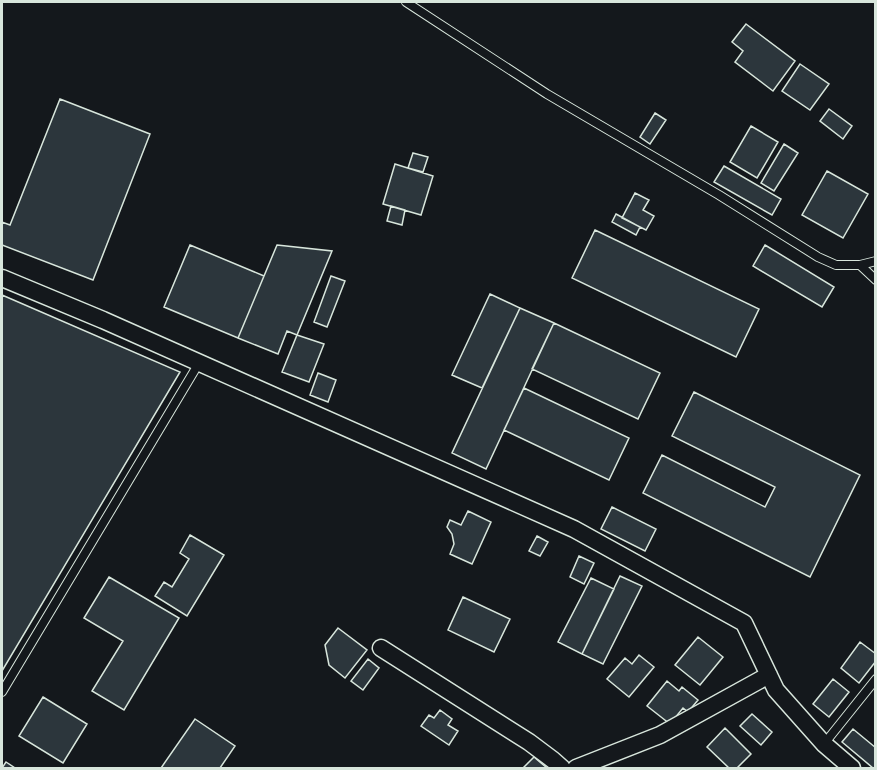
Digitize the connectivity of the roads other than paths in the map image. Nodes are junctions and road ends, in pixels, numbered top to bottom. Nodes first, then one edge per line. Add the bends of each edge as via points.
1 (406, 2) edge
2 (876, 261) edge
3 (860, 265) junction
4 (2, 278) edge
5 (876, 280) edge
6 (199, 363) junction
7 (381, 648) dead end
8 (769, 675) junction
9 (876, 679) edge
10 (2, 692) edge
11 (824, 744) junction
12 (562, 768) edge
13 (576, 768) edge
14 (852, 768) edge

1 - 3 lane via 547,94 818,257 836,265
2 - 3 lane
3 - 5 lane
4 - 6 street
6 - 8 street via 574,529 744,623
6 - 10 lane
7 - 12 street via 529,742
8 - 11 street via 776,690
8 - 13 street via 660,735
9 - 11 lane
11 - 14 street

